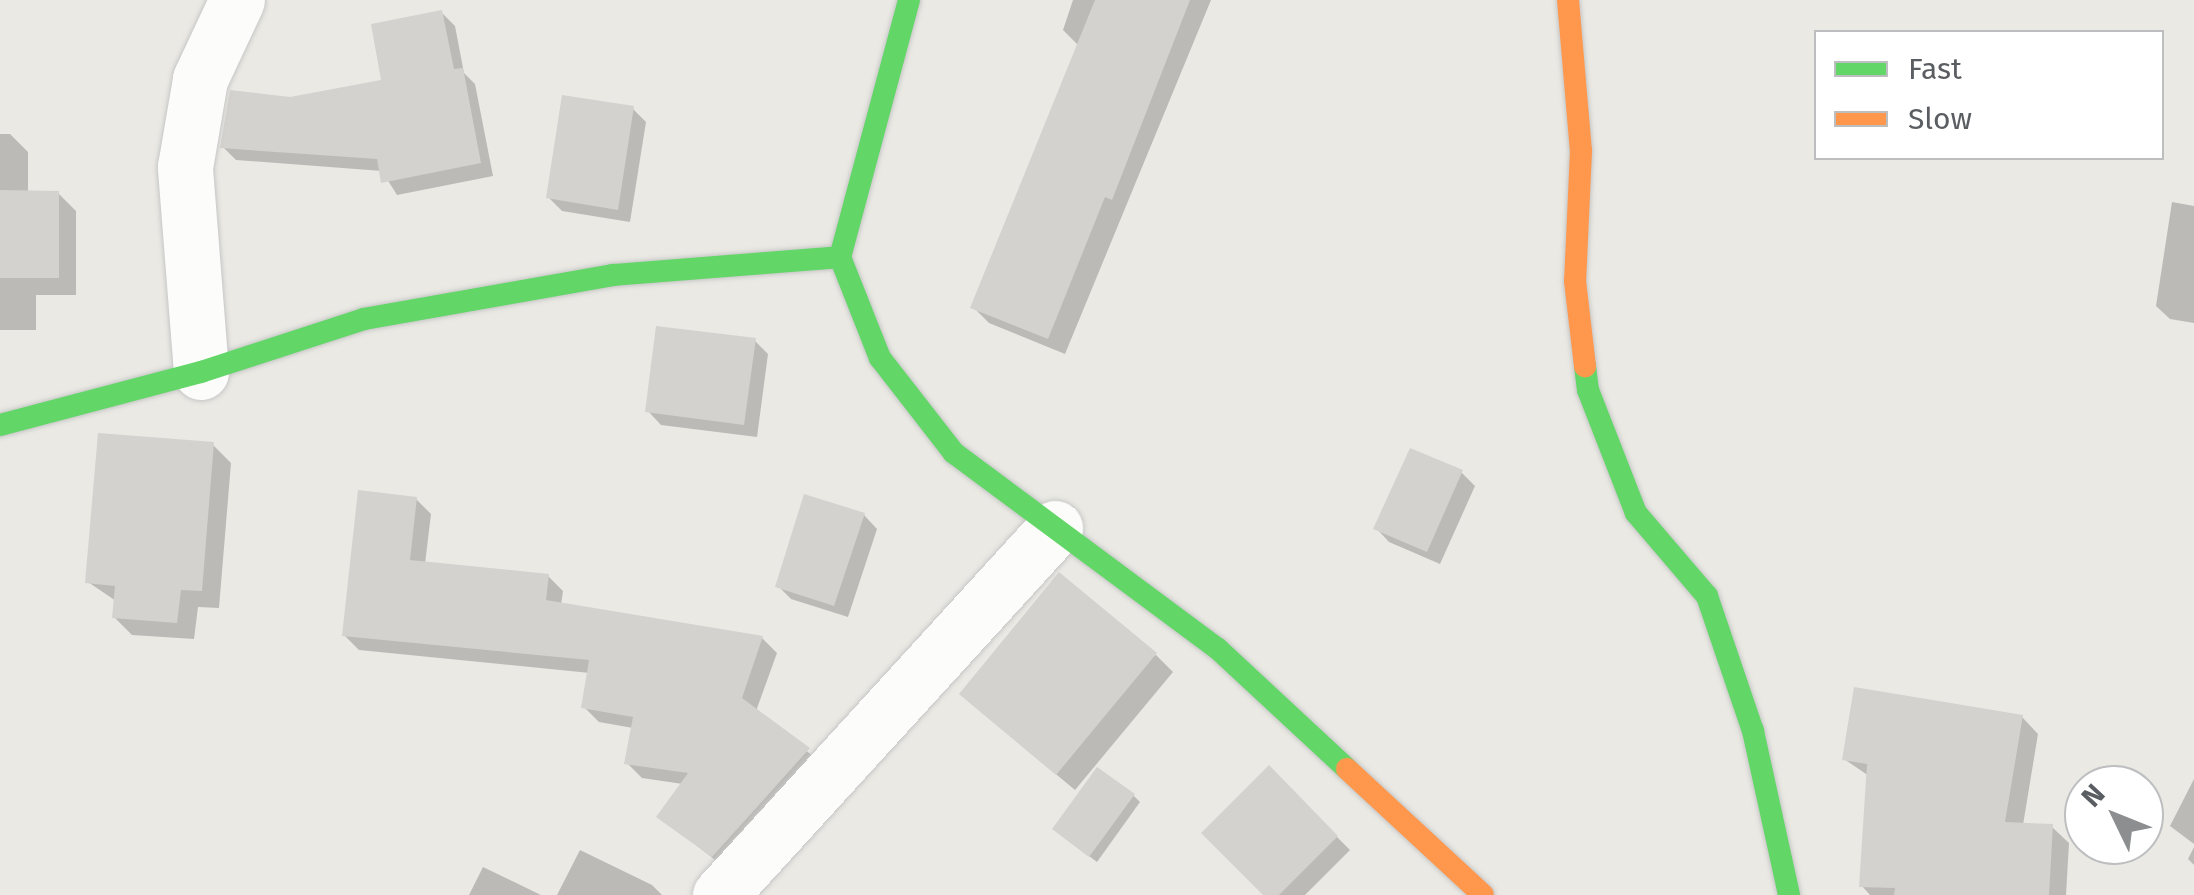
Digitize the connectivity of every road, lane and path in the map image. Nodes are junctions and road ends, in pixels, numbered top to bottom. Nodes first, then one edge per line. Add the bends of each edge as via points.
1 (237, 0) edge
2 (908, 0) edge
3 (1568, 0) edge
4 (840, 258) junction
5 (201, 372) junction
6 (0, 425) edge
7 (1055, 528) junction
8 (720, 895) edge
9 (1483, 895) edge
10 (1788, 895) edge

1 - 5 street via 200,79 184,167
2 - 4 street
3 - 10 street via 1582,152 1575,281 1588,390 1636,513 1707,596 1752,731
4 - 5 street via 613,275 383,315
4 - 7 street via 880,358 917,412 954,454
5 - 6 street
7 - 8 street
7 - 9 street via 1218,649

